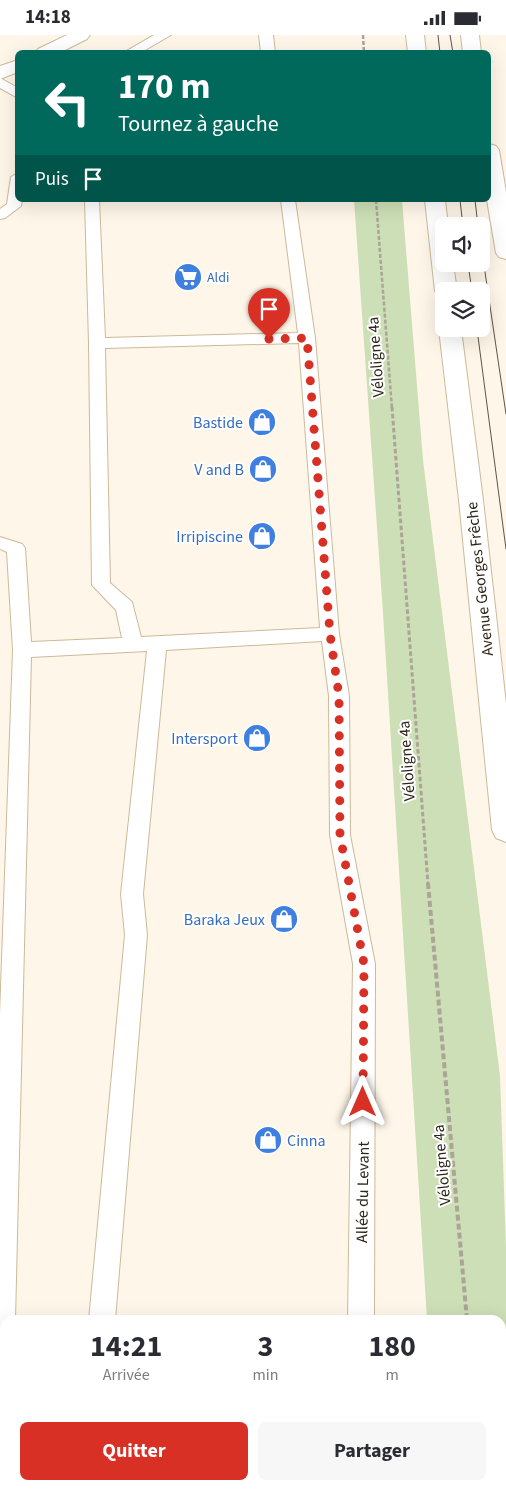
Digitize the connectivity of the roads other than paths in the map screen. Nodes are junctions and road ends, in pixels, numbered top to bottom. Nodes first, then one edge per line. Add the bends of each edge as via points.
1 (81, 35) edge
2 (164, 35) edge
3 (266, 35) edge
4 (415, 35) edge
5 (470, 35) edge
6 (50, 50) edge
7 (135, 50) edge
8 (268, 50) edge
9 (417, 50) edge
10 (472, 50) edge
11 (15, 66) edge
12 (0, 73) edge
13 (0, 81) edge
14 (15, 93) edge
15 (491, 162) edge
16 (15, 200) edge
17 (92, 202) edge
18 (288, 202) edge
19 (435, 202) edge
20 (0, 215) edge
21 (506, 253) edge
22 (445, 282) edge
23 (451, 337) edge
24 (307, 338) junction
25 (97, 343) junction
26 (0, 543) edge
27 (330, 634) junction
28 (157, 643) junction
29 (133, 644) junction
30 (22, 650) junction
31 (506, 830) edge
32 (6, 973) edge
33 (1, 1315) edge
34 (102, 1315) edge
35 (360, 1315) edge

1 - 6 main road
2 - 7 lane
3 - 8 lane
4 - 9 main road
5 - 10 main road
11 - 12 main road
13 - 14 lane
15 - 21 main road
16 - 20 lane via 14,207
17 - 25 lane
18 - 24 lane, Allée du Levant
19 - 22 main road
23 - 31 main road, Avenue Georges Frêche
24 - 25 lane
24 - 27 lane, Allée du Levant
25 - 29 lane via 101,585 125,607
26 - 30 lane via 16,548
27 - 28 lane
27 - 35 lane, Allée du Levant via 339,696 340,835 364,964
28 - 29 lane
28 - 34 lane via 132,894 136,935
29 - 30 lane
30 - 32 lane
32 - 33 lane

